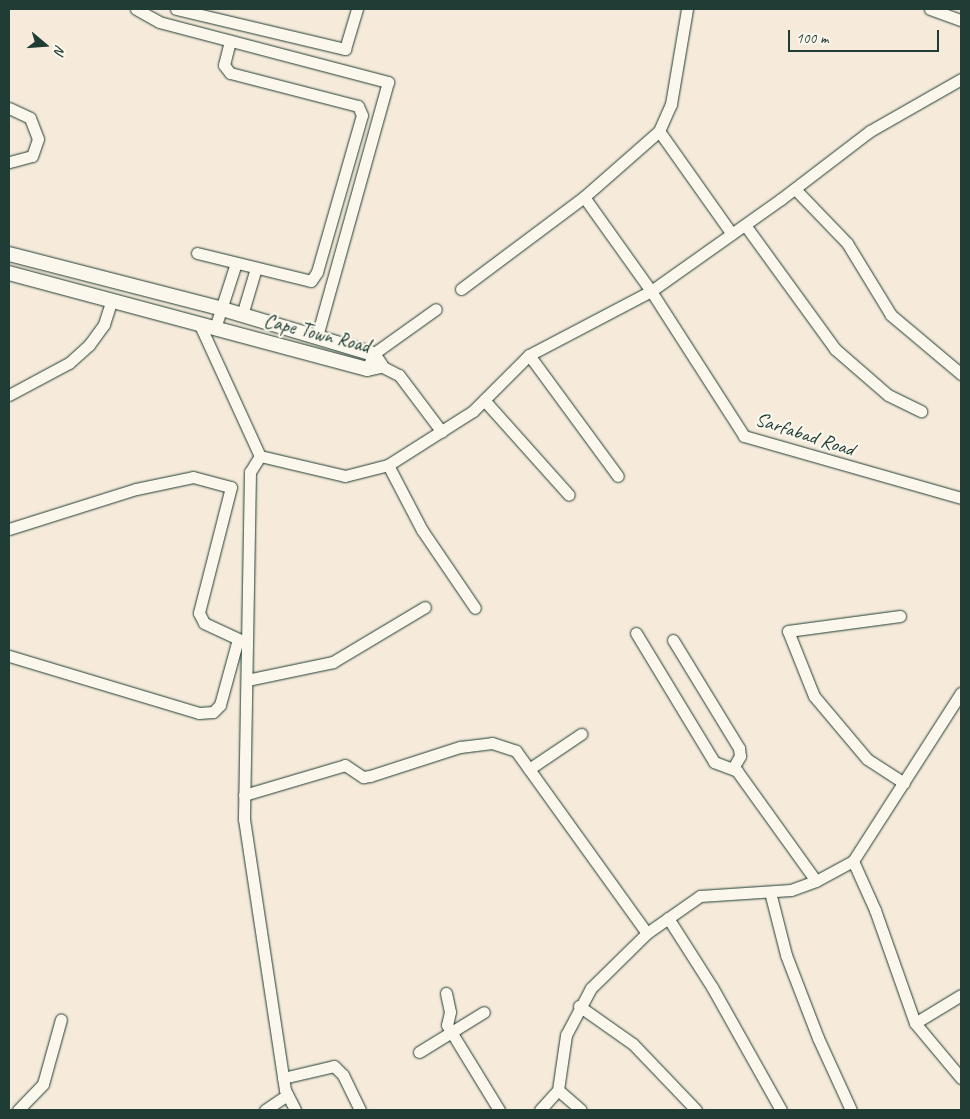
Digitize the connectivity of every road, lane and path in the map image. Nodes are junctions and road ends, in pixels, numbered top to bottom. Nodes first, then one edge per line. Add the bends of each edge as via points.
1 (136, 9) edge
2 (176, 9) edge
3 (357, 9) edge
4 (687, 9) edge
5 (930, 9) edge
6 (961, 20) edge
7 (230, 41) junction
8 (961, 79) edge
9 (9, 108) edge
10 (659, 131) junction
11 (9, 162) edge
12 (795, 189) junction
13 (584, 197) junction
14 (745, 225) junction
15 (732, 234) junction
16 (197, 252) dead end
17 (9, 254) edge
18 (236, 263) junction
19 (256, 268) junction
20 (9, 273) edge
21 (461, 290) dead end
22 (651, 291) junction
23 (112, 299) junction
24 (221, 309) junction
25 (436, 309) dead end
26 (242, 315) junction
27 (199, 323) junction
28 (215, 328) junction
29 (318, 338) junction
30 (374, 354) junction
31 (529, 355) junction
32 (382, 366) junction
33 (368, 369) junction
34 (961, 374) edge
35 (9, 395) edge
36 (484, 400) junction
37 (921, 411) dead end
38 (442, 432) junction
39 (260, 456) junction
40 (388, 465) junction
41 (618, 476) dead end
42 (569, 495) dead end
43 (961, 498) edge
44 (9, 529) edge
45 (425, 607) dead end
46 (475, 608) dead end
47 (900, 616) dead end
48 (636, 633) dead end
49 (673, 640) dead end
50 (9, 656) edge
51 (247, 680) junction
52 (961, 693) edge
53 (581, 734) dead end
54 (733, 768) junction
55 (529, 770) junction
56 (904, 783) junction
57 (244, 795) junction
58 (852, 861) junction
59 (816, 881) junction
60 (770, 892) junction
61 (668, 918) junction
62 (647, 933) junction
63 (446, 993) dead end
64 (961, 995) edge
65 (579, 1006) junction
66 (484, 1012) dead end
67 (61, 1020) dead end
68 (914, 1023) junction
69 (451, 1032) junction
70 (419, 1052) dead end
71 (283, 1078) junction
72 (961, 1078) edge
73 (558, 1090) junction
74 (287, 1095) junction
75 (18, 1110) edge
76 (265, 1110) edge
77 (295, 1110) edge
78 (360, 1110) edge
79 (499, 1110) edge
80 (540, 1110) edge
81 (581, 1110) edge
82 (696, 1110) edge
83 (781, 1110) edge
84 (851, 1110) edge

1 - 7 street via 159,22
2 - 3 street via 345,49
4 - 10 street via 671,104
5 - 6 street
7 - 19 street via 224,65 230,73 358,106 362,111 315,278 306,282
7 - 29 street via 388,82
8 - 12 street via 870,131
9 - 11 street via 30,118 38,138 32,156
10 - 13 street
10 - 15 street
12 - 14 street
12 - 34 street via 847,243 891,315
13 - 21 street
13 - 22 street, Sarfabad Road
14 - 15 street
14 - 37 street via 835,349 888,395
15 - 22 street
16 - 18 street
17 - 24 street, Cape Town Road
18 - 19 street
18 - 24 street
19 - 26 street
20 - 23 street, Cape Town Road
22 - 31 street
22 - 43 street, Sarfabad Road via 744,436
23 - 27 street, Cape Town Road
23 - 35 street via 104,324 89,345 69,363
24 - 26 street, Cape Town Road
24 - 28 street
25 - 30 street
26 - 29 street, Cape Town Road
27 - 28 street, Cape Town Road
27 - 39 street
28 - 33 street, Cape Town Road
29 - 30 street, Cape Town Road
30 - 32 street, Cape Town Road
30 - 33 street
31 - 36 street
31 - 41 street
32 - 33 street, Cape Town Road
32 - 38 street via 400,375
36 - 38 street
36 - 42 street
38 - 40 street
39 - 40 street via 345,476
39 - 51 street via 250,472
40 - 46 street via 422,530
44 - 50 street via 136,489 193,477 231,487 199,613 204,623 238,639 220,705 212,712 200,713
45 - 51 street via 333,662
47 - 56 street via 788,631 814,696 867,759
48 - 54 street via 714,762
49 - 54 street via 739,748 740,756
51 - 57 street
52 - 56 street
53 - 55 street
54 - 59 street
55 - 57 street via 516,752 492,743 460,747 370,776 363,777 345,765
55 - 62 street
56 - 58 street
57 - 71 street via 244,819
58 - 59 street
58 - 68 street via 875,910
59 - 60 street via 791,890
60 - 61 street via 700,896
60 - 84 street via 786,955 818,1038
61 - 62 street
61 - 83 street
62 - 65 street via 591,988
63 - 69 street via 450,1012 447,1025
64 - 68 street
65 - 73 street via 566,1035
65 - 82 street via 633,1044
66 - 69 street
67 - 75 street via 43,1084
68 - 72 street
69 - 70 street
69 - 79 street
71 - 74 street
71 - 78 street via 334,1066 343,1075
73 - 80 street
73 - 81 street
74 - 76 street
74 - 77 street

